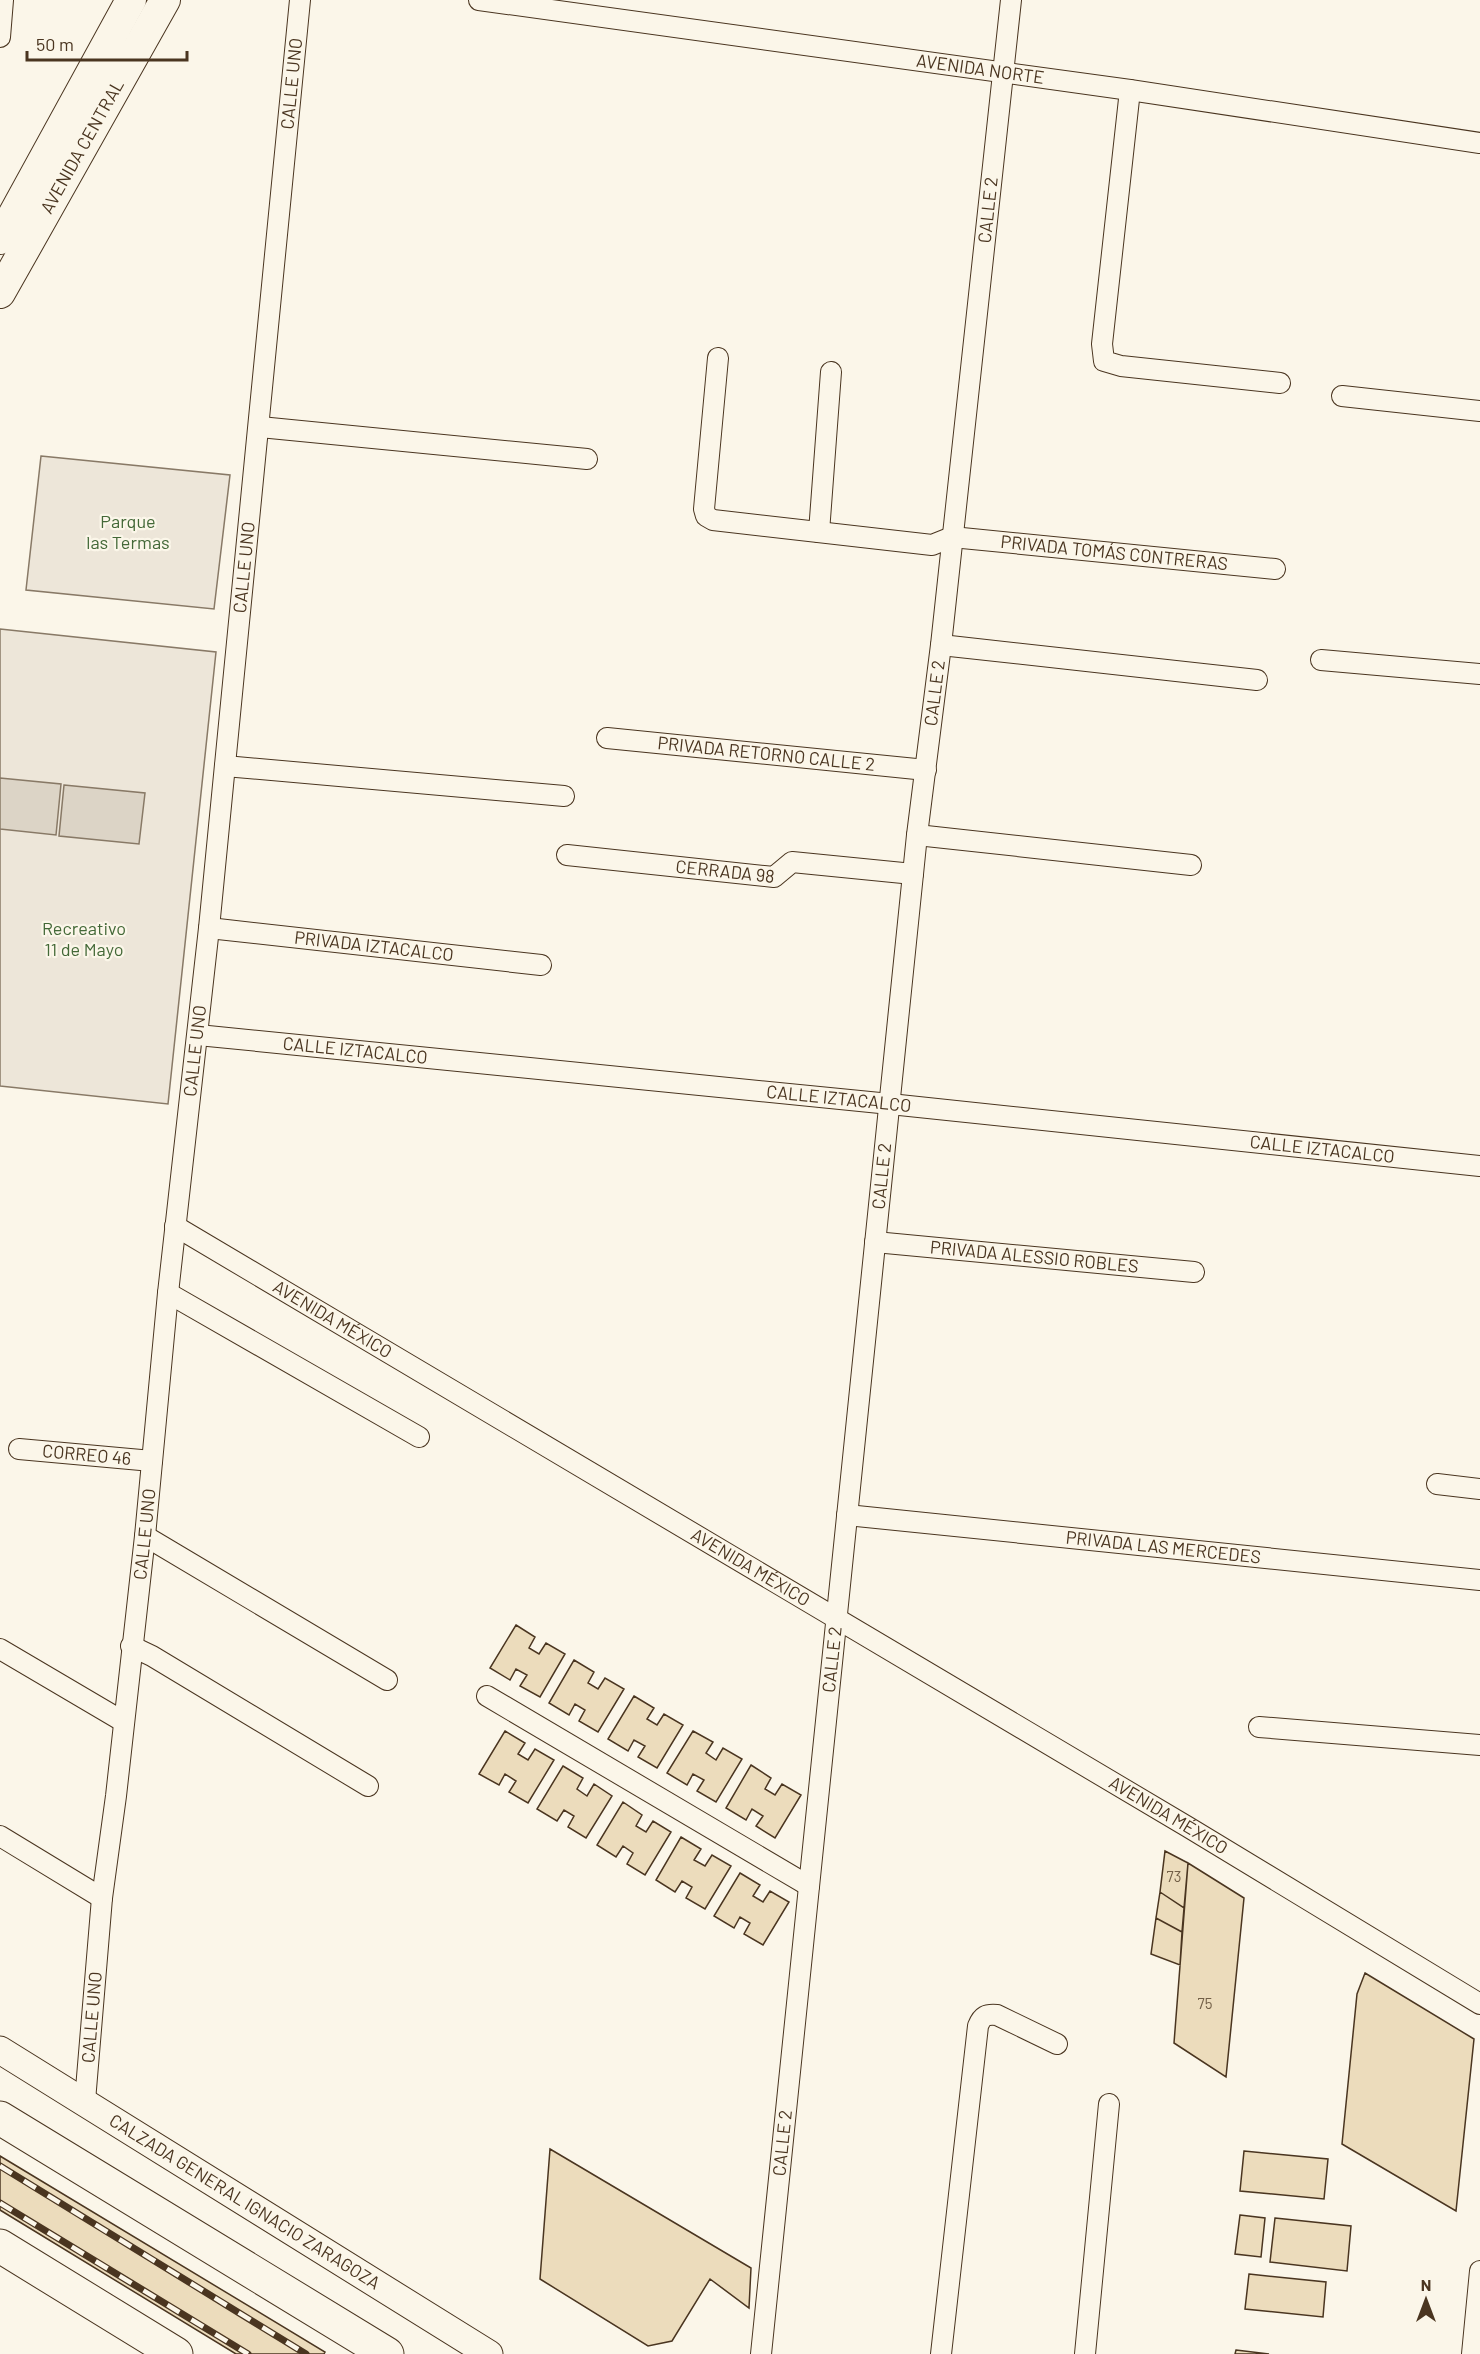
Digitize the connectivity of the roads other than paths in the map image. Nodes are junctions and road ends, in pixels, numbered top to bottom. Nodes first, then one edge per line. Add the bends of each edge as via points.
1 (3, 0) edge
2 (131, 0) edge
3 (165, 0) edge
4 (300, 0) edge
5 (479, 0) edge
6 (1011, 0) edge
7 (0, 36) edge
8 (1004, 73) junction
9 (1130, 90) junction
10 (1480, 143) edge
11 (0, 239) edge
12 (0, 293) edge
13 (718, 358) dead end
14 (831, 372) dead end
15 (1280, 383) dead end
16 (1342, 396) dead end
17 (1480, 411) edge
18 (260, 427) junction
19 (587, 459) dead end
20 (819, 532) junction
21 (952, 537) junction
22 (1275, 569) dead end
23 (941, 645) junction
24 (1321, 660) dead end
25 (1480, 674) edge
26 (1257, 680) dead end
27 (607, 738) dead end
28 (225, 766) junction
29 (926, 770) junction
30 (564, 796) dead end
31 (917, 835) junction
32 (567, 855) dead end
33 (1191, 865) dead end
34 (913, 874) junction
35 (209, 928) junction
36 (541, 965) dead end
37 (198, 1035) junction
38 (890, 1104) junction
39 (1480, 1166) edge
40 (175, 1226) junction
41 (875, 1242) junction
42 (1194, 1272) dead end
43 (168, 1293) junction
44 (419, 1437) dead end
45 (19, 1449) dead end
46 (152, 1461) junction
47 (1437, 1484) dead end
48 (1480, 1489) edge
49 (847, 1515) junction
50 (145, 1536) junction
51 (1480, 1580) edge
52 (837, 1618) junction
53 (131, 1646) junction
54 (0, 1649) edge
55 (387, 1680) dead end
56 (487, 1696) dead end
57 (124, 1722) junction
58 (1259, 1727) dead end
59 (1480, 1745) edge
60 (368, 1786) dead end
61 (0, 1836) edge
62 (809, 1886) junction
63 (102, 1898) junction
64 (1480, 2004) edge
65 (1057, 2044) dead end
66 (0, 2050) edge
67 (85, 2101) junction
68 (1109, 2104) dead end
69 (0, 2118) edge
70 (0, 2246) edge
71 (1480, 2271) edge
72 (176, 2354) edge
73 (387, 2354) edge
74 (489, 2354) edge
75 (761, 2354) edge
76 (941, 2354) edge
77 (1085, 2354) edge
78 (1472, 2354) edge

1 - 7 street
2 - 11 main road, AVENIDA CENTRAL
3 - 12 main road, AVENIDA CENTRAL
4 - 18 street, CALLE UNO
5 - 8 street, AVENIDA NORTE
6 - 8 street, CALLE 2
8 - 9 street, AVENIDA NORTE
8 - 21 street, CALLE 2
9 - 10 street, AVENIDA NORTE
9 - 15 street via 1102,344 1104,361
13 - 20 street, PRIVADA TOMÁS CONTRERAS via 706,516 722,522
14 - 20 street
16 - 17 street
18 - 19 street
18 - 28 street, CALLE UNO
20 - 21 street, PRIVADA TOMÁS CONTRERAS via 932,545
21 - 22 street, PRIVADA TOMÁS CONTRERAS
21 - 23 street, CALLE 2
23 - 26 street
23 - 29 street, CALLE 2
24 - 25 street
27 - 29 street, PRIVADA RETORNO CALLE 2
28 - 30 street
28 - 35 street, CALLE UNO
29 - 31 street, CALLE 2
31 - 33 street
31 - 34 street, CALLE 2
32 - 34 street, CERRADA 98 via 774,877 792,862
34 - 38 street, CALLE 2
35 - 36 street, PRIVADA IZTACALCO
35 - 37 street, CALLE UNO
37 - 38 street, CALLE IZTACALCO
37 - 40 street, CALLE UNO
38 - 39 street, CALLE IZTACALCO
38 - 41 street, CALLE 2
40 - 43 street, CALLE UNO
40 - 52 street, AVENIDA MÉXICO
41 - 42 street, PRIVADA ALESSIO ROBLES
41 - 49 street, CALLE 2
43 - 44 street
43 - 46 street, CALLE UNO
45 - 46 street, CORREO 46
46 - 50 street, CALLE UNO
47 - 48 street
49 - 51 street, PRIVADA LAS MERCEDES
49 - 52 street, CALLE 2
50 - 53 street, CALLE UNO
50 - 55 street
52 - 62 street, CALLE 2
52 - 64 street, AVENIDA MÉXICO
53 - 57 street, CALLE UNO
53 - 60 street
54 - 57 street
56 - 62 street
57 - 63 street, CALLE UNO
58 - 59 street
61 - 63 street
62 - 75 street, CALLE 2
63 - 67 street, CALLE UNO
65 - 76 street via 988,2014 978,2026
66 - 67 main road, CALZADA GENERAL IGNACIO ZARAGOZA
67 - 74 main road, CALZADA GENERAL IGNACIO ZARAGOZA
68 - 77 street
69 - 73 highway
70 - 72 highway
71 - 78 street

